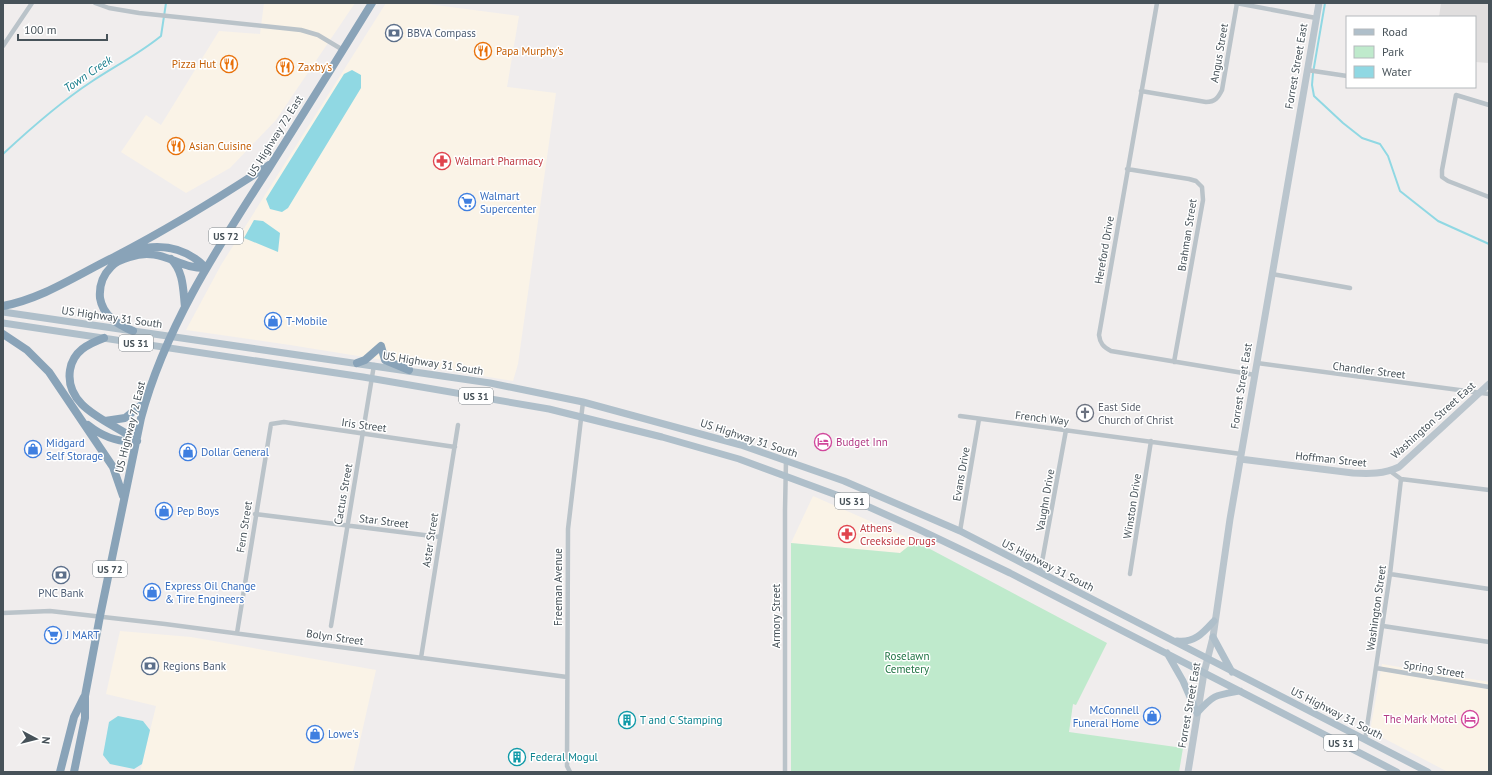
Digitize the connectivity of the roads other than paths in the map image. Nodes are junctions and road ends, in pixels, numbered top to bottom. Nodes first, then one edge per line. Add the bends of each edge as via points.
1 (32, 3) edge
2 (95, 3) edge
3 (372, 3) edge
4 (1157, 3) edge
5 (1236, 3) edge
6 (1319, 3) edge
7 (1316, 18) junction
8 (3, 46) edge
9 (343, 50) junction
10 (1307, 70) junction
11 (1346, 76) edge
12 (1141, 91) junction
13 (1489, 105) edge
14 (272, 163) junction
15 (1127, 168) junction
16 (1489, 197) edge
17 (124, 252) junction
18 (167, 257) junction
19 (206, 268) junction
20 (1272, 274) junction
21 (1350, 288) dead end
22 (3, 306) edge
23 (185, 307) junction
24 (3, 312) edge
25 (3, 323) edge
26 (133, 331) junction
27 (3, 334) edge
28 (104, 338) junction
29 (1174, 362) junction
30 (357, 363) junction
31 (1256, 364) junction
32 (374, 365) junction
33 (408, 370) junction
34 (1255, 375) junction
35 (371, 378) junction
36 (1489, 384) edge
37 (1480, 393) junction
38 (1489, 394) edge
39 (146, 402) junction
40 (583, 402) junction
41 (581, 416) junction
42 (960, 416) dead end
43 (979, 419) junction
44 (104, 421) junction
45 (83, 422) junction
46 (271, 424) joint
47 (458, 425) dead end
48 (1066, 430) junction
49 (362, 434) junction
50 (137, 441) junction
51 (1152, 441) junction
52 (455, 447) junction
53 (1241, 456) junction
54 (786, 460) junction
55 (1390, 471) junction
56 (787, 476) junction
57 (1401, 479) junction
58 (1489, 490) edge
59 (124, 500) junction
60 (255, 514) junction
61 (346, 525) junction
62 (960, 531) junction
63 (440, 537) junction
64 (1040, 573) junction
65 (1130, 574) dead end
66 (1390, 574) junction
67 (1489, 589) edge
68 (3, 613) edge
69 (100, 616) junction
70 (1214, 621) junction
71 (331, 626) dead end
72 (1383, 626) junction
73 (237, 633) junction
74 (1213, 637) junction
75 (1173, 641) junction
76 (1489, 642) edge
77 (1167, 653) junction
78 (421, 658) junction
79 (1208, 659) junction
80 (1376, 668) junction
81 (1204, 672) junction
82 (1232, 672) junction
83 (567, 677) junction
84 (1489, 687) edge
85 (1240, 691) junction
86 (85, 696) junction
87 (1197, 712) junction
88 (1365, 740) junction
89 (60, 772) edge
90 (74, 772) edge
91 (570, 772) edge
92 (785, 772) edge
93 (1188, 772) edge
94 (1397, 772) edge
95 (1428, 772) edge

1 - 8 street
2 - 9 street via 139,13 301,30 318,35
3 - 9 highway, US Highway 72 East / US 72
4 - 12 street, Hereford Drive
5 - 7 street
5 - 12 street, Angus Street via 1219,97 1213,102 1206,102
6 - 7 main road, Forrest Street East
7 - 10 main road, Forrest Street East
9 - 14 highway, US Highway 72 East / US 72
10 - 11 street
10 - 20 main road, Forrest Street East
12 - 15 street, Hereford Drive
13 - 16 street via 1456,95 1442,170 1442,177 1448,181
14 - 17 highway via 218,199
14 - 19 highway, US Highway 72 East / US 72
15 - 29 street, Hereford Drive via 1100,341 1104,347 1111,350
15 - 29 street, Brahman Street via 1189,179 1202,187 1202,200
17 - 19 highway via 167,246 187,253
17 - 22 highway via 50,291 16,304
18 - 19 highway via 193,268
18 - 23 highway via 177,266 181,276
18 - 26 highway via 134,255 114,264 104,276 100,292 103,308 118,325
19 - 23 highway, US Highway 72 East / US 72
20 - 21 street
20 - 31 main road, Forrest Street East
23 - 39 highway, US Highway 72 East / US 72
24 - 26 main road, US Highway 31 South / US 31
25 - 28 main road, US Highway 31 South / US 31
26 - 30 main road, US Highway 31 South / US 31
27 - 45 highway via 39,361
28 - 35 main road, US Highway 31 South / US 31
28 - 44 highway via 78,352 70,366 69,378 79,401
29 - 34 street, Hereford Drive
30 - 32 main road, US Highway 31 South / US 31
30 - 33 highway via 365,360 380,346 385,360
31 - 34 main road, Forrest Street East
31 - 37 street, Chandler Street
32 - 33 main road, US Highway 31 South / US 31
32 - 35 street, Cactus Street
33 - 40 main road, US Highway 31 South / US 31
34 - 53 main road, Forrest Street East
35 - 41 main road, US Highway 31 South / US 31
35 - 49 street, Cactus Street
36 - 37 main road, Washington Street East
37 - 38 street, Chandler Street
37 - 55 main road, Washington Street East via 1399,467
39 - 44 highway via 125,418
39 - 50 highway, US Highway 72 East / US 72
40 - 41 street, Freeman Avenue
40 - 54 main road, US Highway 31 South / US 31 via 741,445
41 - 56 main road, US Highway 31 South / US 31 via 722,454
41 - 83 street, Freeman Avenue via 568,529
42 - 43 street, French Way
43 - 48 street, French Way
43 - 62 street, Evans Drive
44 - 50 highway
45 - 50 highway via 113,439
45 - 59 highway via 117,474
46 - 49 street, Iris Street via 284,422
46 - 60 street, Fern Street
47 - 52 street, Aster Street
48 - 51 street, French Way
48 - 64 street, Vaughn Drive
49 - 52 street, Iris Street
49 - 61 street, Cactus Street
50 - 59 highway, US Highway 72 East / US 72
51 - 53 street, French Way
51 - 65 street, Winston Drive
52 - 63 street, Aster Street
53 - 55 main road, Hoffman Street via 1353,473
53 - 70 main road, Forrest Street East
54 - 56 street, Armory Street
54 - 62 main road, US Highway 31 South / US 31 via 887,498
55 - 57 street
56 - 77 main road, US Highway 31 South / US 31 via 918,529
56 - 92 street, Armory Street
57 - 58 street
57 - 66 street, Washington Street
59 - 69 highway, US Highway 72 East / US 72
60 - 61 street, Star Street
60 - 73 street, Fern Street
61 - 63 street, Star Street
61 - 71 street, Cactus Street
62 - 64 main road, US Highway 31 South / US 31
63 - 78 street, Aster Street
64 - 75 main road, US Highway 31 South / US 31
66 - 67 street
66 - 72 street, Washington Street
68 - 69 street, Bolyn Street via 50,611
69 - 73 street, Bolyn Street
69 - 86 highway, US Highway 72 East / US 72
70 - 74 main road, Forrest Street East
70 - 75 main road via 1193,640
72 - 76 street
72 - 80 street, Washington Street
73 - 78 street, Bolyn Street
74 - 79 main road, Forrest Street East
74 - 82 main road
75 - 79 main road, US Highway 31 South / US 31
77 - 81 main road, US Highway 31 South / US 31
77 - 87 main road
78 - 83 street, Bolyn Street
79 - 81 main road, Forrest Street East
79 - 82 main road, US Highway 31 South / US 31
80 - 84 street, Spring Street
80 - 88 street, Washington Street
81 - 85 main road, US Highway 31 South / US 31
81 - 87 main road, Forrest Street East
82 - 88 main road, US Highway 31 South / US 31
83 - 91 street, Freeman Avenue
85 - 87 main road via 1218,694
85 - 94 main road, US Highway 31 South / US 31
86 - 89 highway, US Highway 72 East / US 72 via 74,717
86 - 90 highway, US Highway 72 East / US 72 via 85,718
87 - 93 main road, Forrest Street East
88 - 95 main road, US Highway 31 South / US 31

